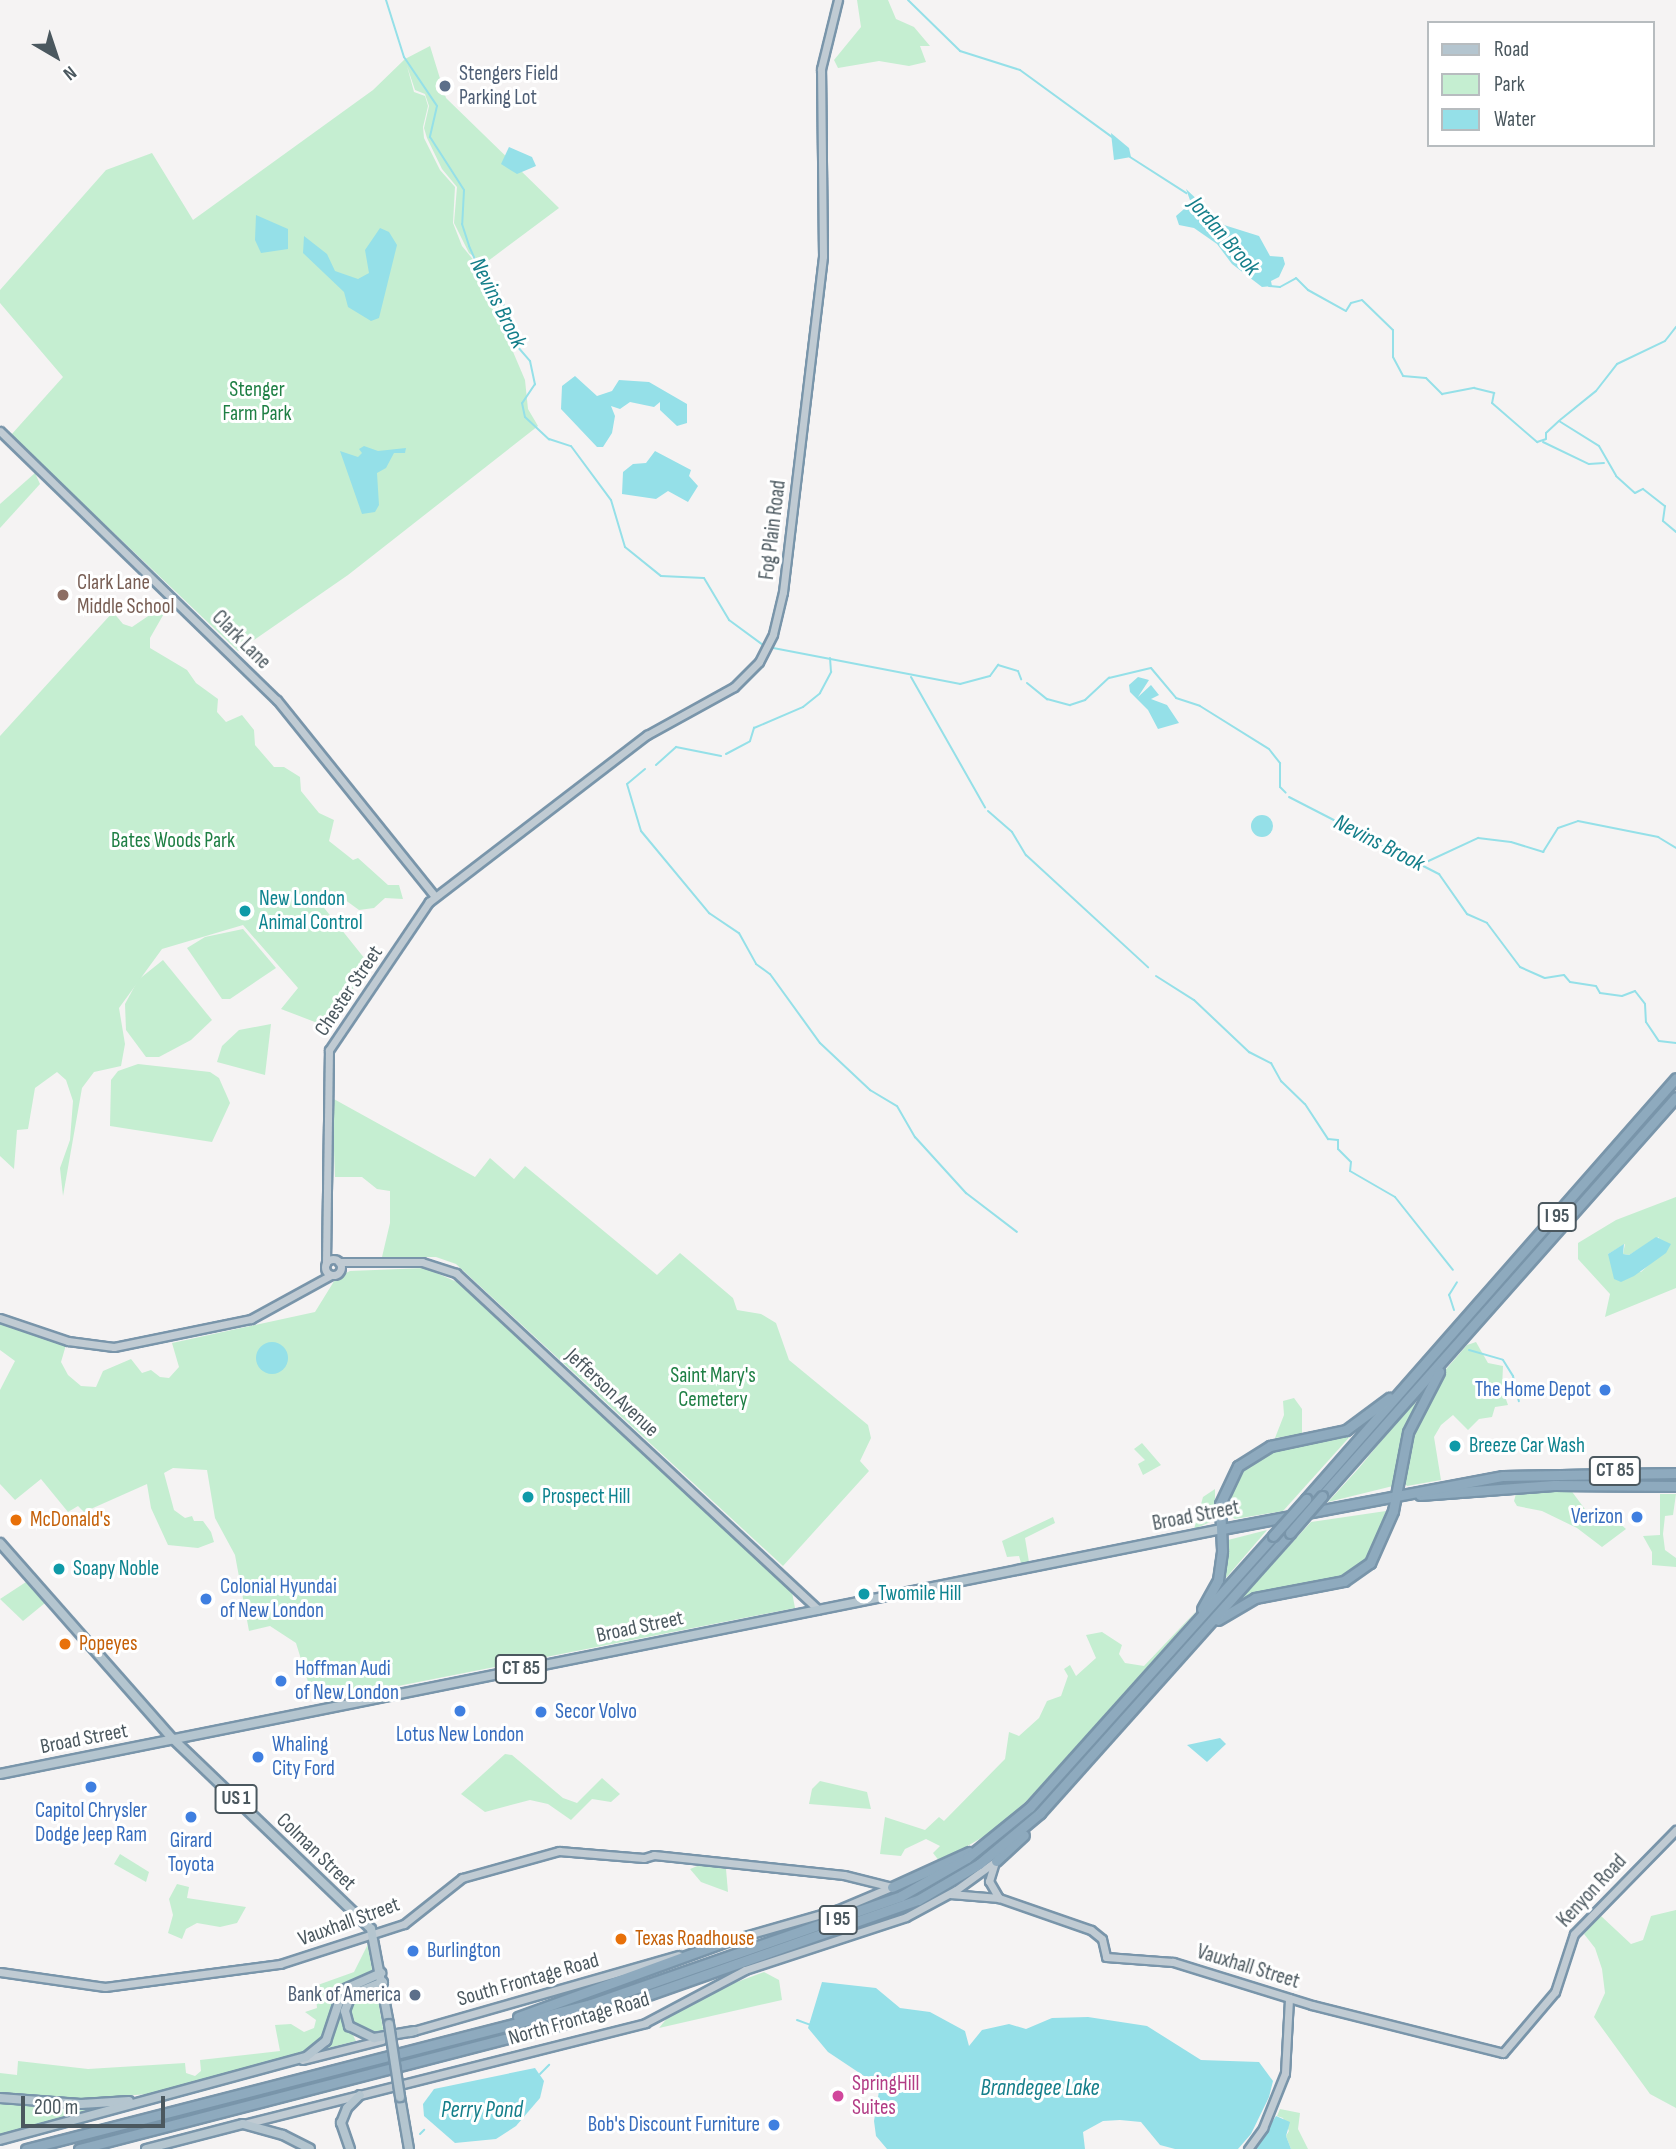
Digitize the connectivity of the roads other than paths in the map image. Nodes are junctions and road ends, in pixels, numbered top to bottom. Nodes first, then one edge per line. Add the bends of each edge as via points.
1 (838, 0) edge
2 (0, 431) edge
3 (434, 895) junction
4 (1676, 1078) edge
5 (1676, 1097) edge
6 (327, 1243) junction
7 (338, 1261) junction
8 (325, 1265) junction
9 (356, 1265) junction
10 (335, 1274) junction
11 (310, 1287) junction
12 (1493, 1303) junction
13 (0, 1318) edge
14 (1435, 1353) junction
15 (1676, 1473) edge
16 (1676, 1486) edge
17 (1420, 1495) junction
18 (1396, 1499) junction
19 (1222, 1529) junction
20 (0, 1543) edge
21 (818, 1609) junction
22 (1177, 1645) junction
23 (1188, 1646) junction
24 (173, 1739) junction
25 (0, 1774) edge
26 (1042, 1811) junction
27 (1676, 1830) edge
28 (989, 1842) junction
29 (996, 1861) junction
30 (860, 1877) junction
31 (892, 1887) junction
32 (950, 1894) junction
33 (999, 1898) junction
34 (864, 1900) junction
35 (374, 1935) junction
36 (730, 1940) junction
37 (0, 1972) edge
38 (382, 1978) junction
39 (1289, 1998) junction
40 (414, 2031) junction
41 (473, 2034) junction
42 (1503, 2053) joint
43 (294, 2062) junction
44 (170, 2094) junction
45 (360, 2095) junction
46 (0, 2098) edge
47 (243, 2124) junction
48 (0, 2140) edge
49 (26, 2149) edge
50 (79, 2149) edge
51 (145, 2149) edge
52 (310, 2149) edge
53 (350, 2149) edge
54 (409, 2149) edge
55 (1248, 2149) edge

1 - 3 main road, Fog Plain Road via 821,69 825,184 818,307 783,592 768,647 734,687 647,735
2 - 3 main road, Clark Lane via 277,699
3 - 6 main road, Chester Street via 329,1050
4 - 14 highway, I 95
5 - 12 highway, I 95
6 - 7 main road, Chester Street
6 - 8 main road, Chester Street
7 - 8 main road
7 - 9 main road, Jefferson Avenue
7 - 10 main road
8 - 10 main road
8 - 11 main road, Jefferson Avenue
9 - 10 main road, Jefferson Avenue
9 - 21 main road, Jefferson Avenue via 422,1262 456,1273
10 - 11 main road, Jefferson Avenue
11 - 13 main road, Jefferson Avenue via 281,1306 243,1321 114,1347 68,1341
12 - 18 highway via 1419,1405 1402,1454
12 - 23 highway, I 95, bridge
14 - 19 highway via 1354,1425 1323,1438 1270,1446 1238,1466 1222,1495
14 - 22 highway, I 95, bridge
15 - 17 highway, CT 85 via 1528,1474 1444,1486
16 - 17 highway, CT 85 via 1541,1485
17 - 18 highway, CT 85
18 - 19 highway, Broad Street / CT 85
18 - 23 highway via 1376,1555 1354,1577 1255,1598 1227,1612
19 - 21 main road, Broad Street / CT 85
19 - 22 highway via 1218,1580
20 - 24 main road, Colman Street / US 1
21 - 24 main road, Broad Street / CT 85
22 - 28 highway, I 95 via 1045,1793
23 - 26 highway, I 95
24 - 25 main road, Broad Street
24 - 35 main road, Colman Street / US 1
26 - 29 highway
26 - 50 highway, I 95 via 956,1880 871,1920 739,1960 569,2022
27 - 42 main road, Kenyon Road via 1574,1934 1555,1992
28 - 31 highway
28 - 41 highway, I 95 via 933,1879 857,1914 605,1999
29 - 32 main road, North Frontage Road
29 - 33 main road via 989,1879
30 - 31 main road, Vauxhall Street
30 - 34 main road via 867,1888
30 - 35 main road, Vauxhall Street via 582,1850 535,1855 462,1878 411,1919
31 - 34 main road, South Frontage Road
32 - 33 main road
32 - 45 main road, North Frontage Road via 874,1930 737,1973 636,2026
33 - 39 main road, Vauxhall Street via 1095,1931 1102,1938 1106,1956 1173,1962
34 - 36 main road, South Frontage Road
35 - 37 main road, Vauxhall Street via 280,1964 105,1987
35 - 38 main road
36 - 40 main road, South Frontage Road
36 - 41 highway
38 - 40 main road via 351,1995 345,2007 349,2026 374,2038
38 - 43 main road via 342,1990 323,2045
38 - 54 main road, bridge
39 - 42 main road, Vauxhall Street
39 - 55 main road via 1285,2073 1263,2128
40 - 43 main road, South Frontage Road
41 - 49 highway, I 95
43 - 44 main road, South Frontage Road
44 - 46 main road via 102,2104
44 - 48 main road
45 - 47 main road, North Frontage Road
45 - 53 main road via 341,2123
47 - 51 main road, North Frontage Road
47 - 52 main road via 283,2134

